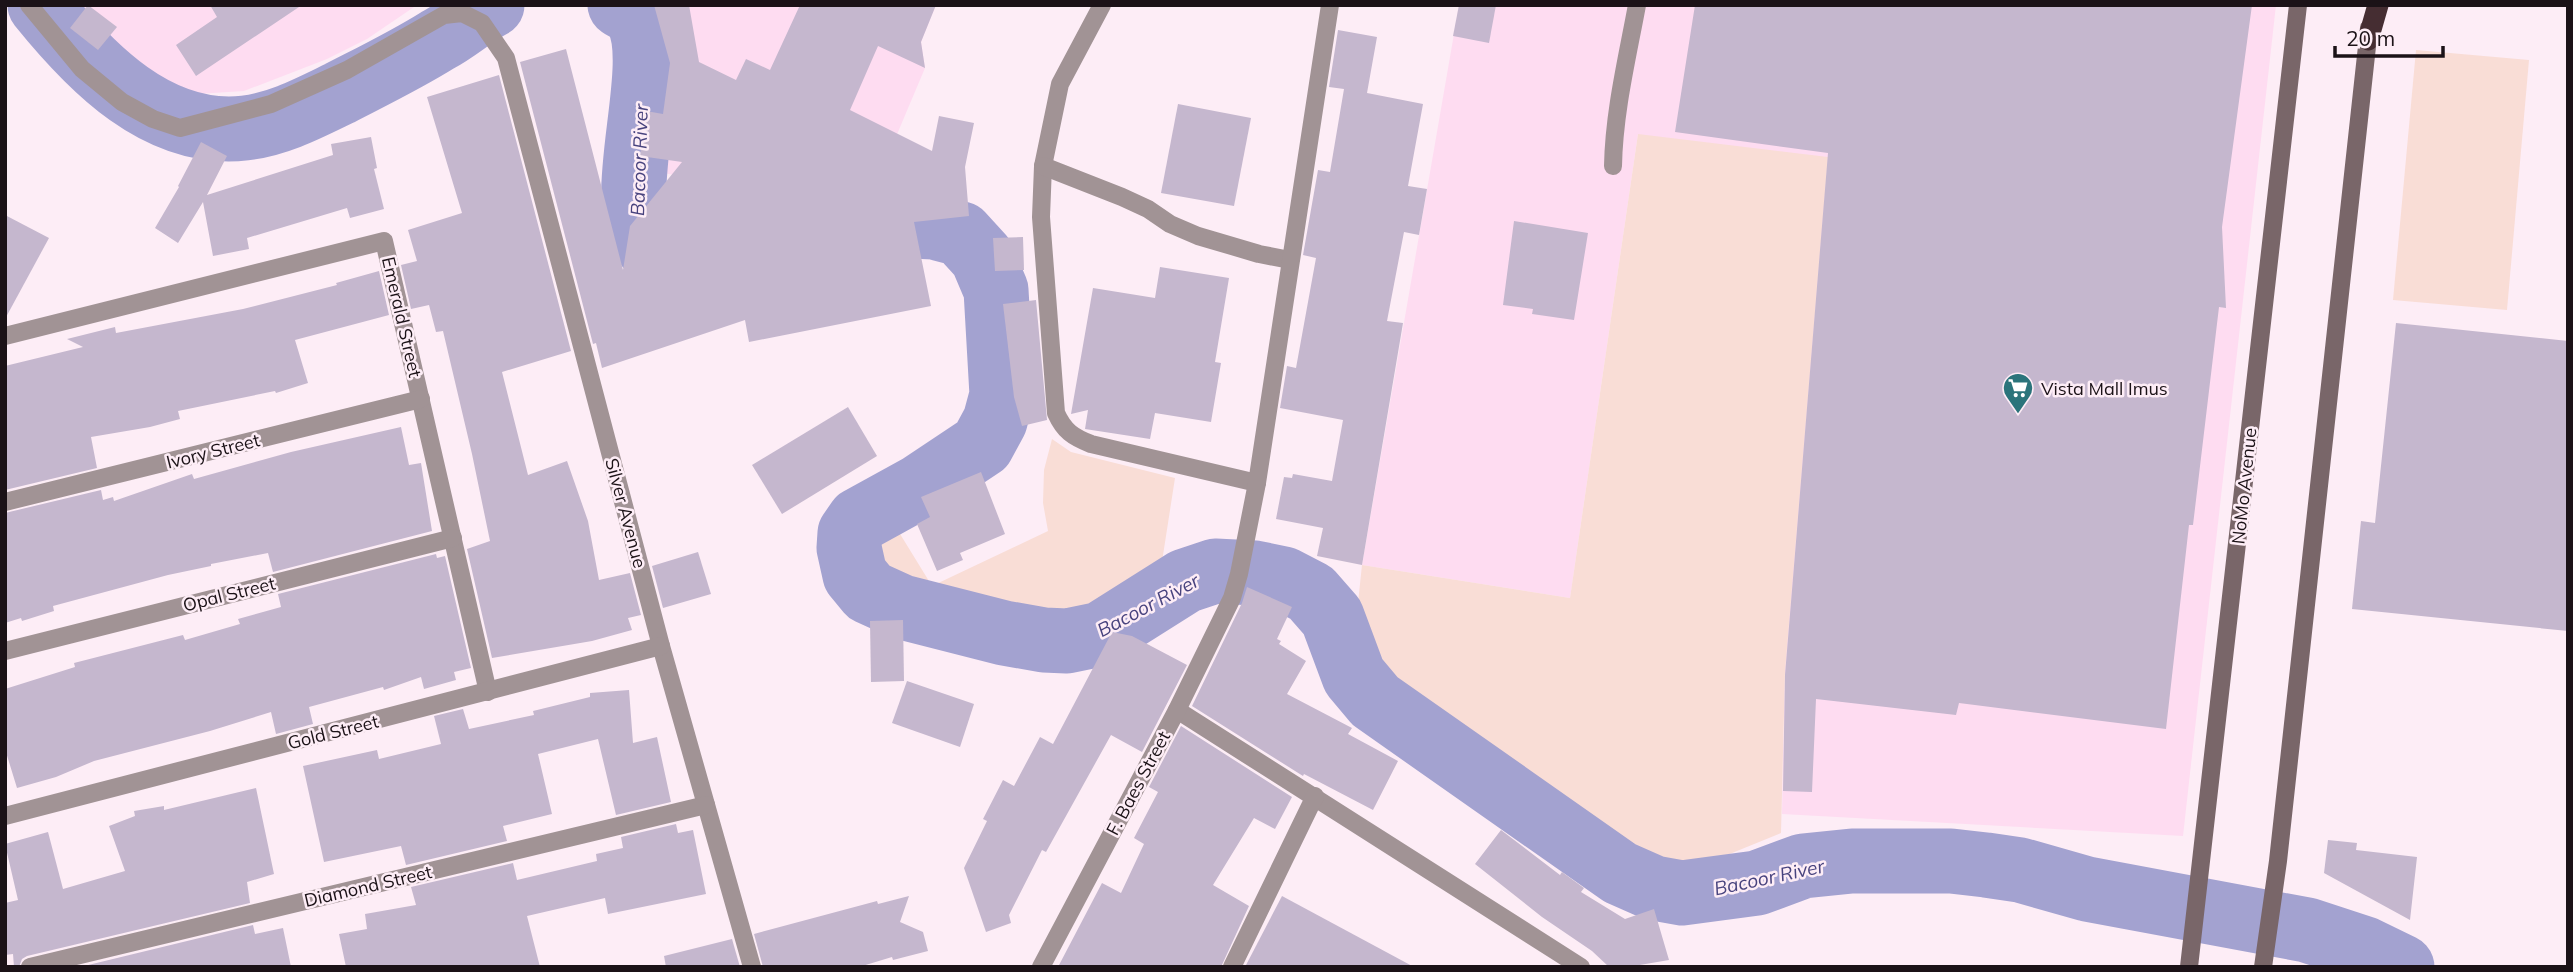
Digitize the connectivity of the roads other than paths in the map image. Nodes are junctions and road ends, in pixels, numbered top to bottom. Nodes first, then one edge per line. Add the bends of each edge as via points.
1 (29, 5) edge
2 (1102, 5) edge
3 (1330, 5) edge
4 (1637, 5) edge
5 (2298, 5) edge
6 (2372, 5) edge
7 (2378, 5) edge
8 (2368, 40) junction
9 (1043, 166) junction
10 (1613, 166) dead end
11 (1290, 260) junction
12 (5, 336) edge
13 (421, 399) junction
14 (1257, 483) junction
15 (5, 502) edge
16 (453, 538) junction
17 (661, 646) junction
18 (5, 651) edge
19 (488, 692) junction
20 (1177, 710) junction
21 (1315, 796) junction
22 (706, 805) junction
23 (5, 816) edge
24 (30, 967) edge
25 (752, 967) edge
26 (1041, 967) edge
27 (1232, 967) edge
28 (1581, 967) edge
29 (2189, 967) edge
30 (2263, 967) edge

1 - 17 street, Silver Avenue via 82,69 122,102 153,120 180,128 271,104 346,70 444,15 462,13 482,23 506,58
2 - 9 street via 1060,84
3 - 11 street, F. Baes Street
4 - 10 street via 1618,102
5 - 29 main road, NoMo Avenue
6 - 8 main road
7 - 8 highway
8 - 30 main road
9 - 11 street via 1122,197 1198,236
9 - 14 street via 1041,217 1054,396 1062,428 1091,444
11 - 14 street, F. Baes Street
12 - 13 street, Emerald Street via 384,241
13 - 15 street, Ivory Street
13 - 16 street, Emerald Street
14 - 20 street, F. Baes Street via 1231,598
16 - 18 street, Opal Street
16 - 19 street, Emerald Street
17 - 19 street, Gold Street
17 - 22 street, Silver Avenue
19 - 23 street, Gold Street
20 - 21 street
20 - 26 street, F. Baes Street
21 - 27 street
21 - 28 street
22 - 24 street, Diamond Street
22 - 25 street, Silver Avenue

